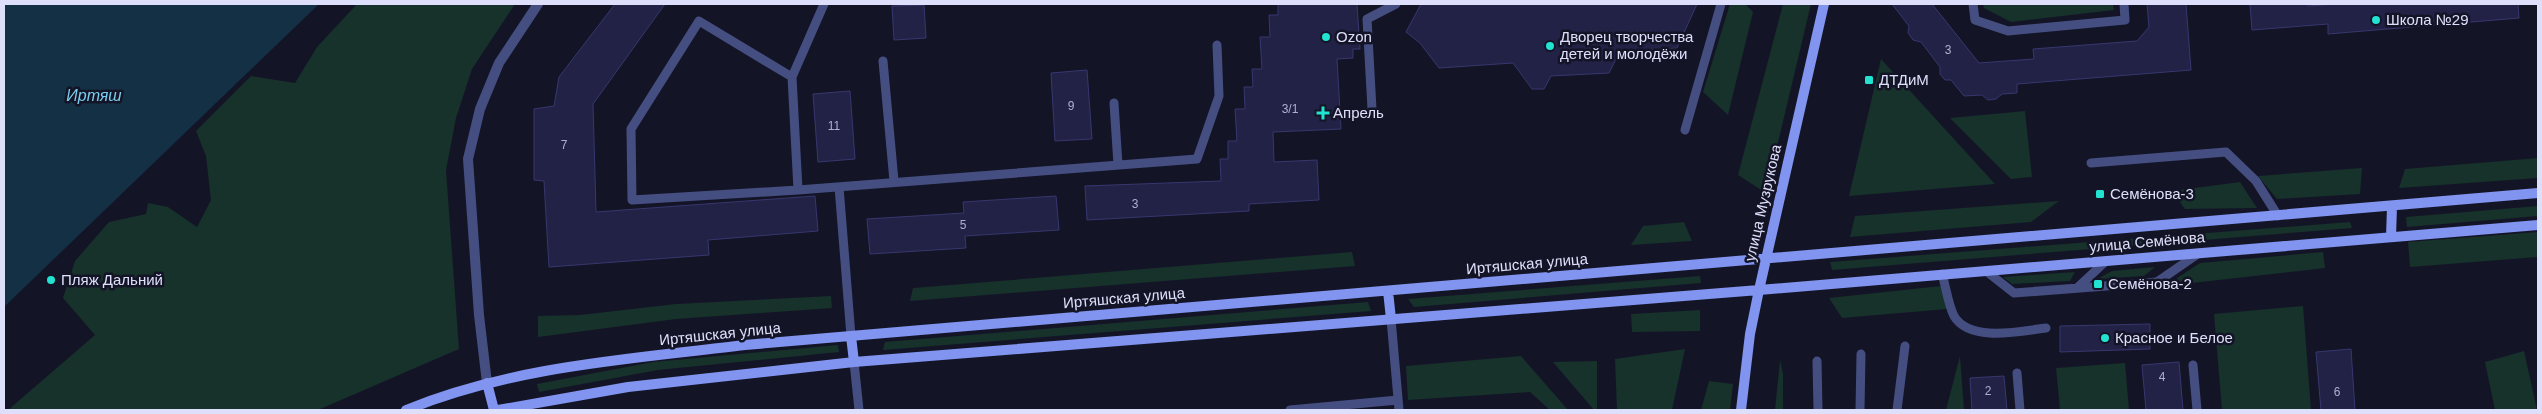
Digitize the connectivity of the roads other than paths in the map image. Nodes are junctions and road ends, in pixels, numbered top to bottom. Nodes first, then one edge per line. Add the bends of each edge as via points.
1 (538, 4) edge
2 (824, 4) edge
3 (1396, 4) edge
4 (1722, 4) edge
5 (1824, 4) edge
6 (1973, 4) edge
7 (2124, 4) edge
8 (1217, 45) dead end
9 (883, 61) dead end
10 (792, 77) junction
11 (1114, 103) dead end
12 (1372, 109) dead end
13 (1685, 130) dead end
14 (2091, 163) dead end
15 (1118, 165) junction
16 (894, 181) junction
17 (839, 186) junction
18 (798, 190) junction
19 (2538, 193) edge
20 (2392, 207) junction
21 (2278, 216) junction
22 (2538, 225) edge
23 (2391, 237) junction
24 (2199, 253) junction
25 (1766, 259) junction
26 (2106, 260) junction
27 (1986, 271) junction
28 (1942, 274) junction
29 (2077, 288) junction
30 (1759, 290) junction
31 (1388, 291) junction
32 (1390, 319) junction
33 (2046, 328) dead end
34 (851, 336) junction
35 (1905, 346) dead end
36 (1861, 354) dead end
37 (1817, 361) dead end
38 (854, 362) junction
39 (2193, 364) dead end
40 (2017, 373) dead end
41 (487, 383) junction
42 (1398, 400) junction
43 (406, 410) edge
44 (496, 410) edge
45 (859, 410) edge
46 (1290, 410) edge
47 (1399, 410) edge
48 (1742, 410) edge
49 (1818, 410) edge
50 (1860, 410) edge
51 (1897, 410) edge
52 (2020, 410) edge
53 (2196, 410) edge

1 - 41 street via 499,62 480,109 468,159
2 - 10 lane
3 - 12 lane via 1366,19
4 - 13 lane
5 - 25 street, улица Музрукова
6 - 7 lane via 1975,20 2008,31 2126,20
8 - 15 lane via 1219,96 1197,159
9 - 16 lane
10 - 18 lane
10 - 18 lane via 699,21 631,129 632,200
11 - 15 lane
14 - 21 lane via 2226,152 2256,181
15 - 16 lane
16 - 17 lane
17 - 18 lane
17 - 34 lane
19 - 20 street, улица Семёнова
20 - 21 street, улица Семёнова
20 - 23 street
21 - 25 street, улица Семёнова
22 - 23 street, улица Семёнова
23 - 24 street, улица Семёнова
24 - 26 street, улица Семёнова
24 - 29 lane via 2157,282
25 - 30 street, улица Музрукова
25 - 31 street, Иртяшская улица
26 - 27 street, улица Семёнова
26 - 29 lane
27 - 28 street, улица Семёнова
27 - 29 lane via 2014,292
28 - 30 street, улица Семёнова
28 - 33 lane via 1955,317 1974,331 1988,334
30 - 32 street
30 - 48 street, улица Музрукова via 1750,334
31 - 32 street
31 - 34 street, Иртяшская улица
32 - 38 street
32 - 42 lane
34 - 38 street
34 - 41 street, Иртяшская улица via 629,359
35 - 51 lane
36 - 50 lane
37 - 49 lane
38 - 44 street via 628,386
38 - 45 lane
39 - 53 lane
40 - 52 lane
41 - 43 street, Иртяшская улица
41 - 44 street
42 - 46 lane
42 - 47 lane

